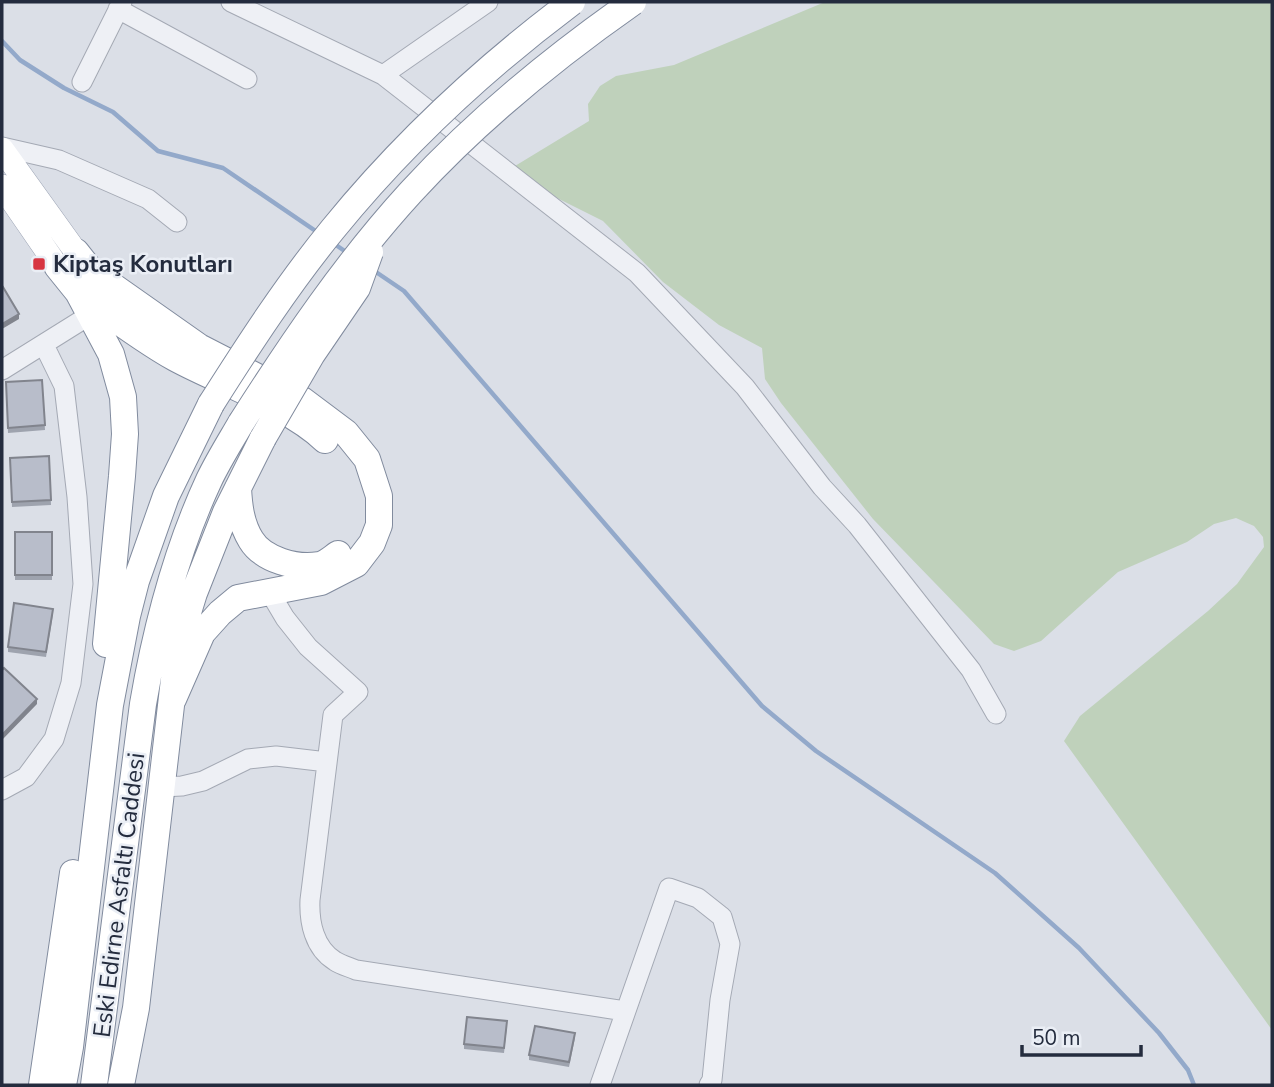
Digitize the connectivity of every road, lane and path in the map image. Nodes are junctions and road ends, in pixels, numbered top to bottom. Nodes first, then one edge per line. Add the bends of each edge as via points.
1 (231, 2) edge
2 (488, 2) edge
3 (572, 2) edge
4 (633, 2) edge
5 (120, 5) edge
6 (383, 75) junction
7 (247, 79) dead end
8 (82, 82) dead end
9 (2, 148) edge
10 (2, 186) edge
11 (177, 222) dead end
12 (377, 232) junction
13 (67, 259) junction
14 (84, 304) junction
15 (44, 345) junction
16 (2, 370) edge
17 (238, 488) junction
18 (269, 591) junction
19 (173, 699) junction
20 (110, 705) junction
21 (996, 714) dead end
22 (327, 762) junction
23 (101, 778) junction
24 (162, 787) junction
25 (2, 790) edge
26 (625, 1011) junction
27 (42, 1085) edge
28 (64, 1085) edge
29 (93, 1085) edge
30 (121, 1085) edge
31 (600, 1085) edge
32 (709, 1085) edge

1 - 6 street
2 - 6 street
3 - 20 highway, bridge via 459,95 370,185 295,279 211,404 166,496 136,581
4 - 12 highway, Eski Edirne Asfaltı Caddesi, bridge via 498,107
5 - 7 street
5 - 8 street
6 - 21 street via 637,273 684,320 746,387 857,525 971,670
9 - 11 street via 59,160 148,198
9 - 13 main road
10 - 13 main road
12 - 17 highway, bridge via 357,288 313,354
12 - 29 highway, Eski Edirne Asfaltı Caddesi, bridge via 314,314 241,424 210,479 183,548 143,704
13 - 14 highway
13 - 18 highway via 200,347 302,400 346,433 367,459 379,496 379,525 372,543 356,564 321,582
14 - 15 street
14 - 17 highway via 175,358 317,432 344,459 361,486 364,505 359,530 346,549 321,565 280,561 252,542 240,510
14 - 20 highway via 110,354 123,397 122,476 106,646
15 - 16 street
15 - 25 street via 64,386 83,584 71,683 54,739 26,777
17 - 19 highway via 194,593 178,645
18 - 19 highway via 238,598 202,633
18 - 22 street via 308,647 358,692 333,715
19 - 24 highway
20 - 23 highway, Eski Edirne Asfaltı Caddesi
22 - 24 street via 276,757 248,760 203,781
22 - 26 street via 309,920 316,940 333,961 356,970
23 - 27 highway via 73,871
23 - 28 highway, Eski Edirne Asfaltı Caddesi
24 - 30 highway via 136,1008
26 - 31 street
26 - 32 street via 669,888 698,898 722,917 730,944

